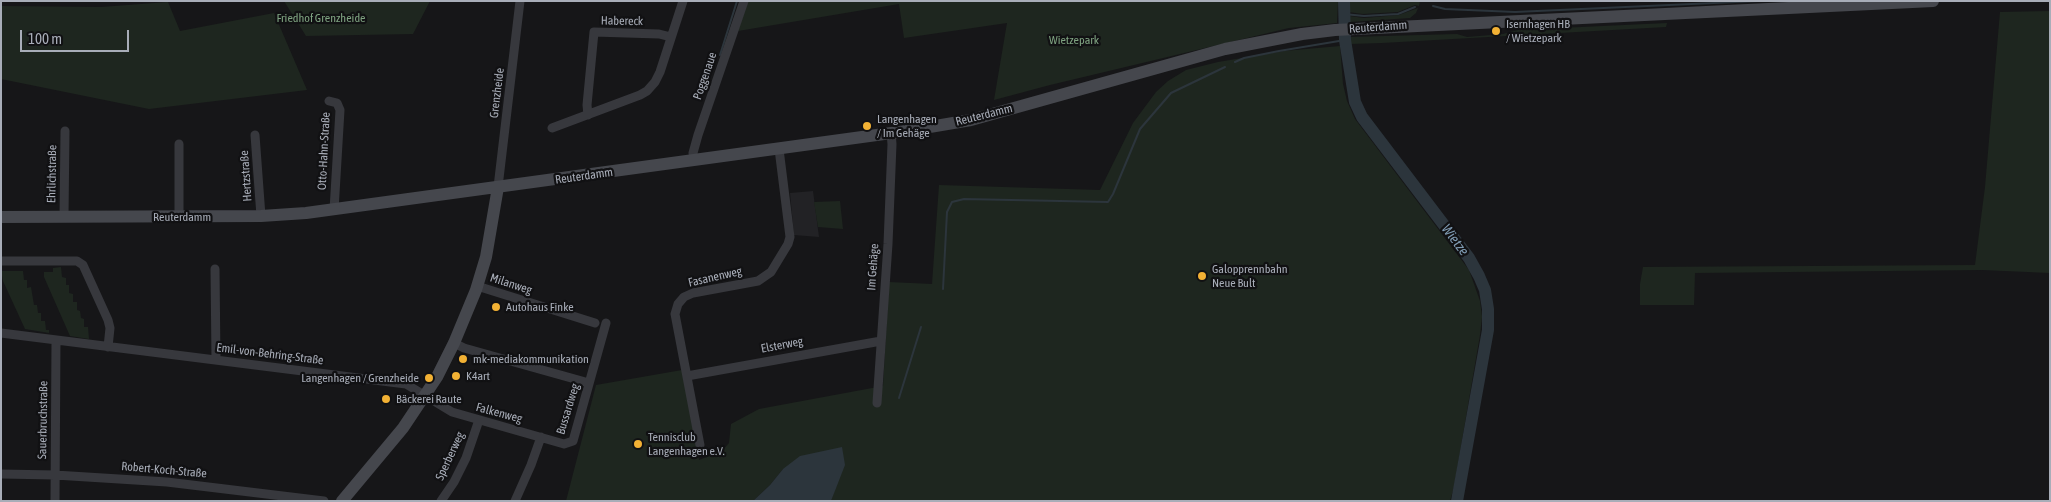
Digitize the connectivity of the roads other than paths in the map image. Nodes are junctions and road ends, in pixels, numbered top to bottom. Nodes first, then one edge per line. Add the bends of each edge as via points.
1 (520, 1) edge
2 (684, 1) edge
3 (744, 1) edge
4 (1933, 1) edge
5 (671, 37) junction
6 (328, 101) dead end
7 (588, 115) junction
8 (552, 128) dead end
9 (65, 131) dead end
10 (891, 133) junction
11 (256, 135) dead end
12 (179, 144) dead end
13 (779, 149) junction
14 (694, 160) junction
15 (498, 187) junction
16 (334, 210) junction
17 (261, 216) junction
18 (1, 217) edge
19 (64, 217) junction
20 (179, 217) junction
21 (1, 261) edge
22 (216, 268) dead end
23 (477, 286) junction
24 (595, 322) dead end
25 (606, 323) dead end
26 (1, 333) edge
27 (56, 340) junction
28 (881, 341) junction
29 (454, 343) junction
30 (108, 346) junction
31 (216, 360) junction
32 (687, 376) junction
33 (589, 383) junction
34 (425, 395) junction
35 (876, 402) dead end
36 (479, 420) junction
37 (541, 437) junction
38 (570, 444) joint
39 (700, 445) dead end
40 (1, 474) edge
41 (55, 475) junction
42 (345, 500) edge
43 (55, 501) edge
44 (324, 501) edge
45 (441, 501) edge
46 (515, 501) edge

1 - 15 street, Grenzheide
2 - 5 street
3 - 14 street, Poggenaue via 698,135
4 - 10 street, Reuterdamm via 1356,28 1302,34 1234,47 971,120
5 - 7 street via 655,82 647,90
5 - 7 street, Habereck via 594,32
6 - 16 street, Otto-Hahn-Straße via 337,103 340,110
7 - 8 street
9 - 19 street, Ehrlichstraße
10 - 13 street, Reuterdamm
10 - 28 street, Im Gehäge
11 - 17 street, Hertzstraße
12 - 20 street
13 - 14 street, Reuterdamm
13 - 32 street, Fasanenweg via 790,233 788,244 766,277 693,293 678,304 675,316
14 - 15 street, Reuterdamm
15 - 16 street, Reuterdamm
15 - 23 street via 490,242
16 - 17 street, Reuterdamm
17 - 20 street, Reuterdamm
18 - 19 street, Reuterdamm
19 - 20 street, Reuterdamm
21 - 30 street via 76,261 83,265 108,320
22 - 31 street
23 - 24 street, Milanweg
23 - 29 street
25 - 33 street, Bussardweg
26 - 27 street, Emil-von-Behring-Straße
27 - 30 street, Emil-von-Behring-Straße
27 - 41 street, Sauerbruchstraße
28 - 32 street, Elsterweg
28 - 35 street, Im Gehäge
29 - 33 street
29 - 34 street
30 - 31 street, Emil-von-Behring-Straße
31 - 34 street, Emil-von-Behring-Straße via 406,384
32 - 39 street, Fasanenweg
33 - 38 street, Bussardweg
34 - 36 street, Falkenweg via 452,412
34 - 42 street
36 - 37 street, Falkenweg
36 - 45 street, Sperberweg via 466,458
37 - 38 street, Falkenweg
37 - 46 street
40 - 41 street, Robert-Koch-Straße
41 - 43 street, Sauerbruchstraße
41 - 44 street, Robert-Koch-Straße via 167,482

